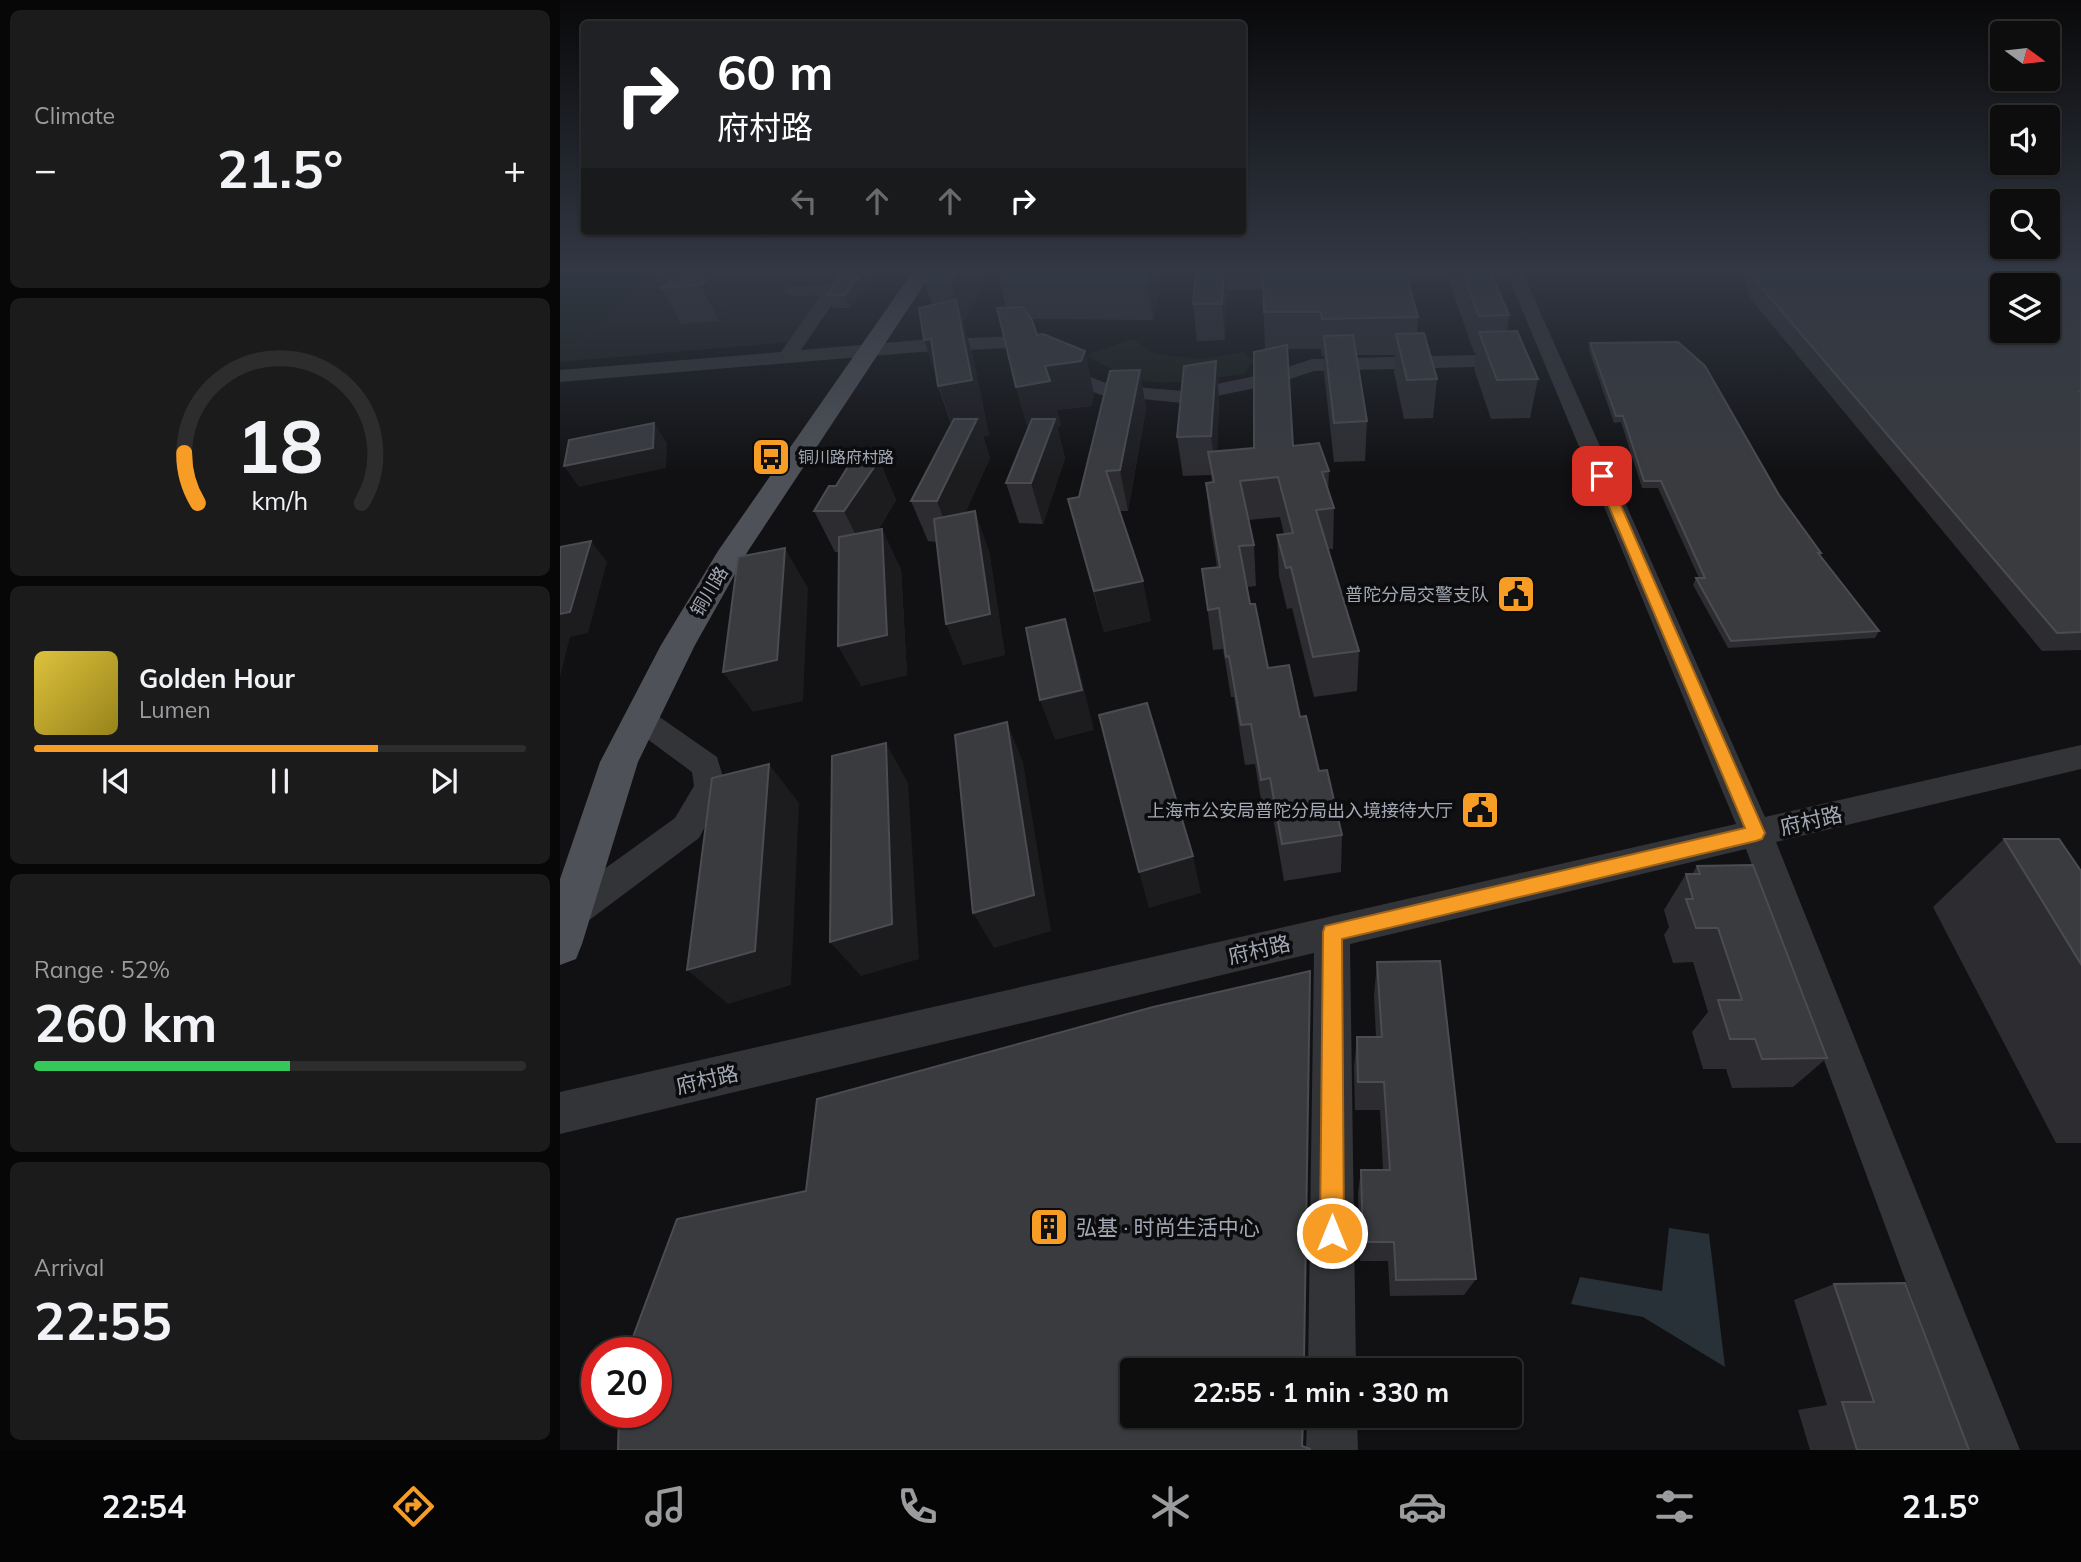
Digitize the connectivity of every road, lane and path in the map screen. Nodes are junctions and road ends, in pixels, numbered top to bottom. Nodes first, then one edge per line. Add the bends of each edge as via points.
1 (800, 339) edge
2 (869, 339) edge
3 (871, 339) edge
4 (1542, 339) edge
5 (861, 352) junction
6 (786, 358) junction
7 (1551, 359) junction
8 (560, 376) edge
9 (641, 719) junction
10 (2081, 757) edge
11 (1756, 833) junction
12 (560, 866) edge
13 (564, 930) edge
14 (1332, 932) junction
15 (560, 1113) edge
16 (1332, 1358) edge
17 (1332, 1428) edge
18 (1332, 1450) edge
19 (1994, 1450) edge

1 - 6 street
2 - 5 main road, 铜川路
3 - 5 main road, 铜川路
4 - 7 street
5 - 6 street
5 - 7 street via 1040,341 1063,373 1108,391 1184,397 1312,365
5 - 9 main road, 铜川路 via 733,551
5 - 12 main road, 铜川路 via 715,551 598,767
6 - 8 street
7 - 11 street
9 - 13 main road, 铜川路 via 619,762
9 - 13 street via 723,783 687,828
10 - 11 street, 府村路
11 - 14 street, 府村路
11 - 19 street
14 - 15 street, 府村路
14 - 16 street
17 - 18 street

